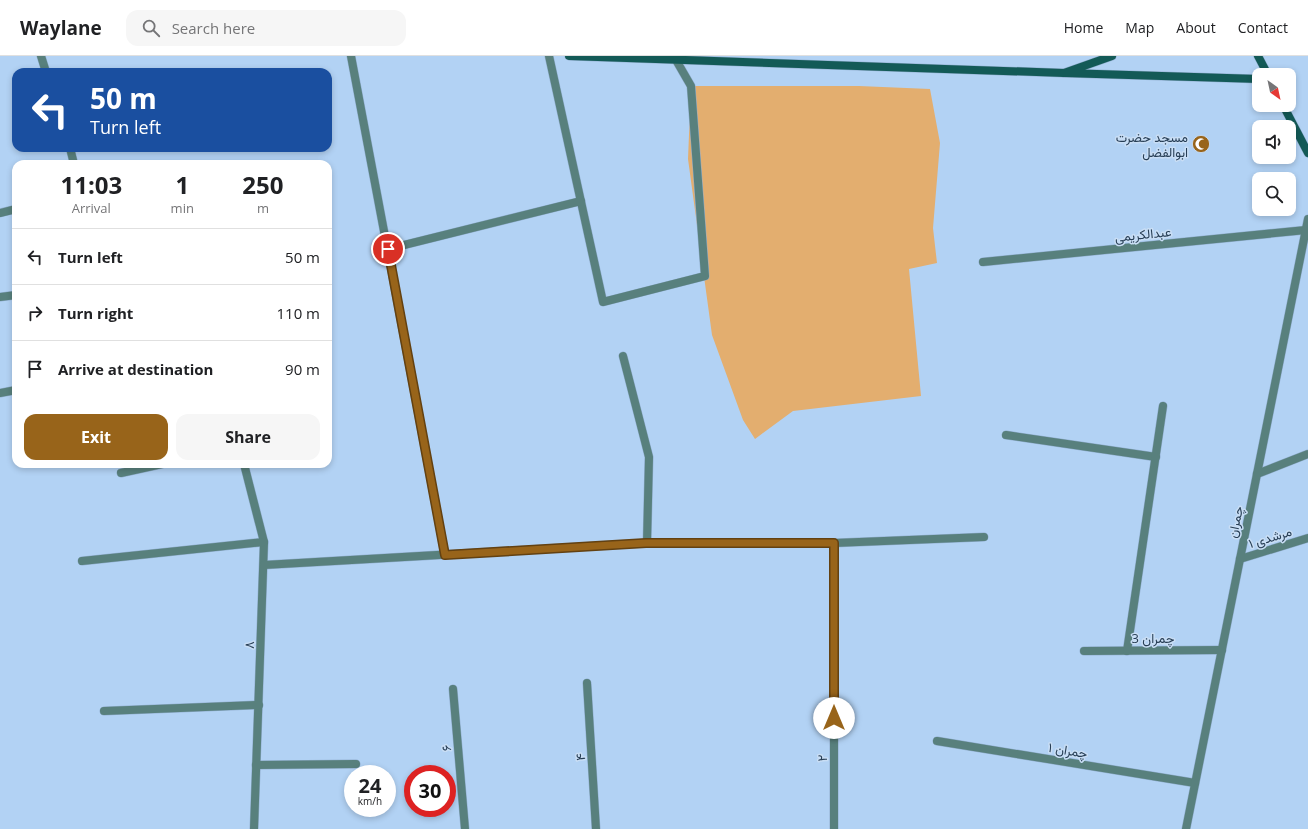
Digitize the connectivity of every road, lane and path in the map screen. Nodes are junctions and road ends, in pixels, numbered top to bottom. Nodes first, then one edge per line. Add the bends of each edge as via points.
1 (40, 56) edge
2 (351, 56) edge
3 (549, 56) edge
4 (569, 56) edge
5 (1112, 56) edge
6 (1258, 56) edge
7 (676, 60) junction
8 (44, 68) edge
9 (1264, 68) edge
10 (1064, 73) junction
11 (1252, 79) edge
12 (1288, 112) edge
13 (1308, 153) edge
14 (581, 201) junction
15 (12, 210) edge
16 (0, 214) edge
17 (1308, 219) edge
18 (1306, 230) junction
19 (388, 249) junction
20 (983, 262) dead end
21 (12, 296) edge
22 (0, 298) edge
23 (623, 356) dead end
24 (12, 391) edge
25 (0, 393) edge
26 (1163, 406) dead end
27 (1006, 436) dead end
28 (1308, 454) edge
29 (1156, 457) junction
30 (144, 468) edge
31 (245, 468) edge
32 (121, 473) dead end
33 (1257, 474) junction
34 (984, 537) dead end
35 (1308, 538) edge
36 (264, 542) junction
37 (646, 543) junction
38 (834, 543) junction
39 (445, 555) junction
40 (1240, 559) junction
41 (82, 561) dead end
42 (264, 565) junction
43 (1127, 650) junction
44 (1222, 650) junction
45 (1084, 651) dead end
46 (588, 683) dead end
47 (453, 689) dead end
48 (259, 705) junction
49 (104, 711) dead end
50 (937, 741) dead end
51 (356, 764) dead end
52 (256, 765) junction
53 (1195, 783) junction
54 (254, 829) edge
55 (465, 829) edge
56 (596, 829) edge
57 (834, 829) edge
58 (1186, 829) edge

1 - 8 street
2 - 19 street
3 - 14 street
4 - 7 street
5 - 10 street
6 - 9 street
7 - 10 street
7 - 14 street via 691,86 704,276 603,302
10 - 11 street
12 - 13 street
14 - 19 street
15 - 16 street
17 - 18 street, چمران
18 - 20 street, عبدالکریمی
18 - 33 street, چمران
19 - 39 street
21 - 22 street
23 - 37 street via 649,457
24 - 25 street
26 - 29 street
27 - 29 street
28 - 33 street
29 - 43 street
30 - 32 street
31 - 36 street, ۸
33 - 40 street, چمران
34 - 38 street
35 - 40 street, مرشدی ۱
36 - 41 street
36 - 42 street, ۸
37 - 38 street
37 - 39 street
38 - 57 street, ۲
39 - 42 street
40 - 44 street, چمران
42 - 48 street, ۸
43 - 44 street, چمران 3
43 - 45 street, چمران 3
44 - 53 street, چمران
46 - 56 street, ۴
47 - 55 street, ۶
48 - 49 street
48 - 52 street, ۸
50 - 53 street, چمران ۱
51 - 52 street
52 - 54 street, ۸
53 - 58 street, چمران

